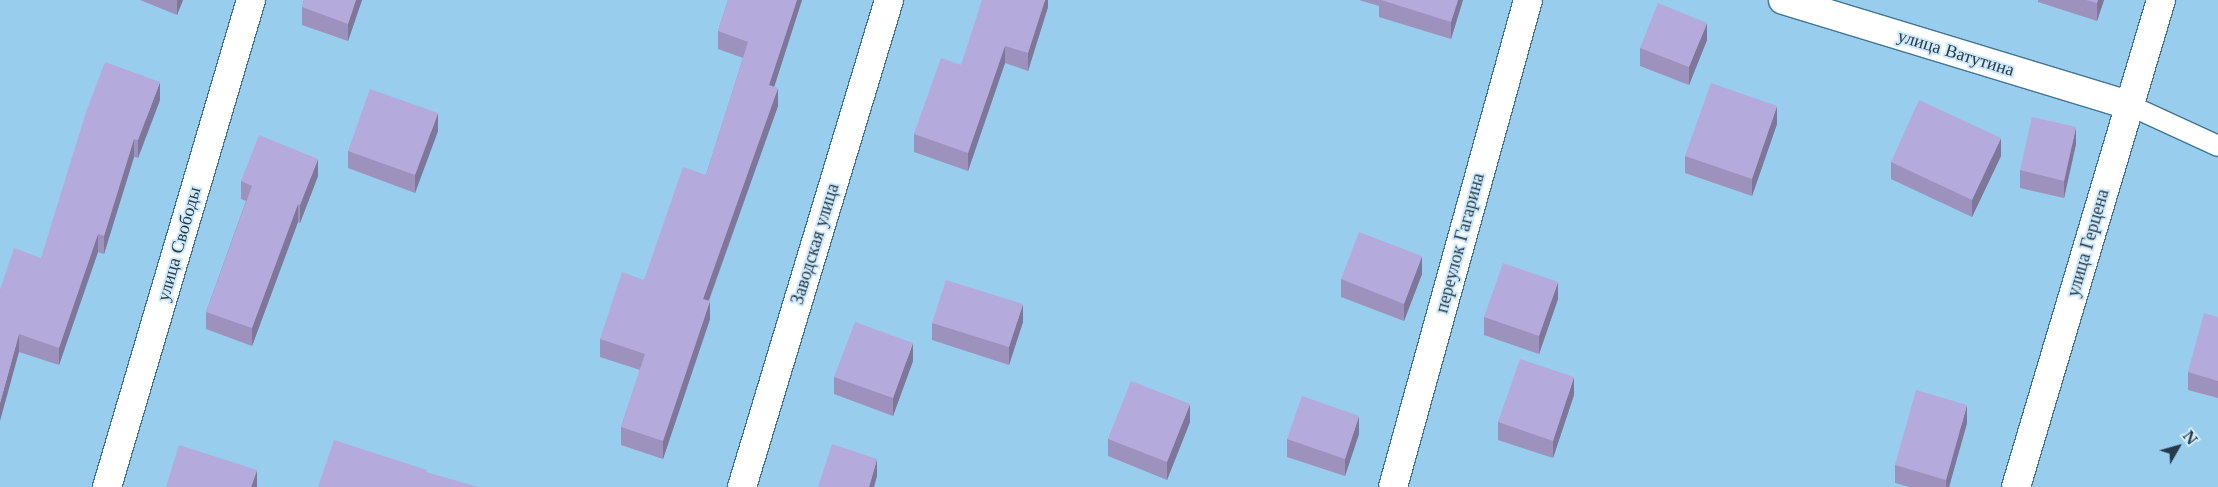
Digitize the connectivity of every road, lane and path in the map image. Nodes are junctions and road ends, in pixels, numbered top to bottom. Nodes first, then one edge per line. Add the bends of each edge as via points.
1 (251, 0) edge
2 (889, 0) edge
3 (1528, 0) edge
4 (1783, 0) edge
5 (2160, 0) edge
6 (2129, 105) junction
7 (2218, 146) edge
8 (107, 487) edge
9 (742, 487) edge
10 (1393, 487) edge
11 (2016, 487) edge

1 - 8 street, улица Свободы
2 - 9 street, Заводская улица
3 - 10 street, переулок Гагарина
4 - 6 street, улица Ватутина
5 - 6 street, улица Герцена
6 - 7 lane
6 - 11 street, улица Герцена

